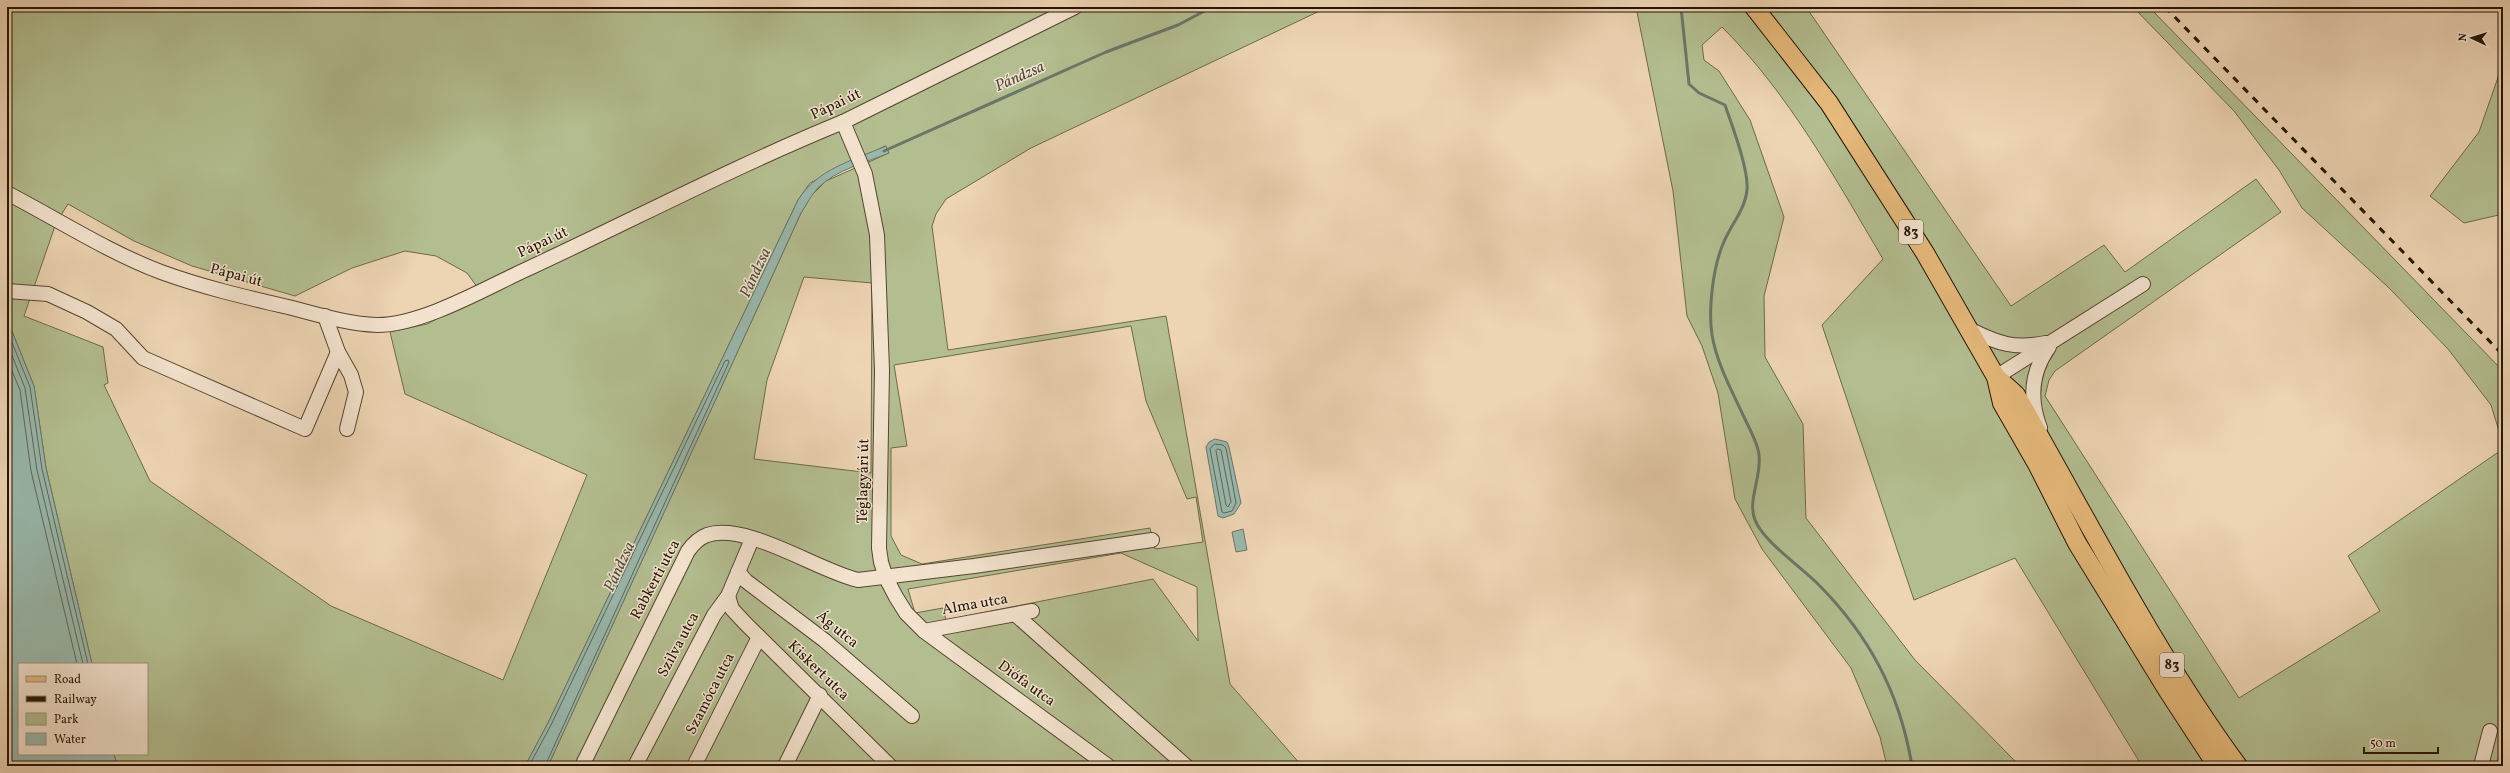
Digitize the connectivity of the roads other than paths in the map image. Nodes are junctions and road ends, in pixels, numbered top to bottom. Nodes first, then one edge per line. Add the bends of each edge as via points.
1 (1075, 7) edge
2 (1754, 7) edge
3 (843, 122) junction
4 (7, 193) edge
5 (2143, 284) dead end
6 (7, 291) edge
7 (325, 316) junction
8 (1970, 330) junction
9 (2053, 342) junction
10 (338, 352) junction
11 (1996, 377) junction
12 (347, 429) dead end
13 (2050, 453) junction
14 (752, 539) junction
15 (1152, 540) dead end
16 (738, 572) junction
17 (886, 578) junction
18 (728, 596) junction
19 (1032, 611) dead end
20 (1016, 615) junction
21 (924, 632) junction
22 (759, 637) junction
23 (820, 695) junction
24 (912, 716) dead end
25 (2490, 731) dead end
26 (877, 761) edge
27 (582, 766) edge
28 (635, 766) edge
29 (694, 766) edge
30 (785, 766) edge
31 (890, 766) edge
32 (1108, 766) edge
33 (1186, 766) edge
34 (2218, 766) edge
35 (2238, 766) edge
36 (2481, 766) edge

1 - 3 street, Pápai út
2 - 8 main road, 83 via 1830,103
3 - 7 street, Pápai út via 425,315 377,325
3 - 17 street, Téglagyári út via 866,174 877,234 882,370 879,548
4 - 7 street, Pápai út via 159,271 232,294
5 - 9 street
6 - 10 street via 48,294 87,312 116,329 143,358 305,429
7 - 10 street
8 - 9 street via 1994,342 2016,347
8 - 11 main road, 83
9 - 11 street
9 - 13 street via 2038,362 2032,391 2035,416
10 - 12 street via 351,375 356,392
11 - 13 main road, 83 via 2016,395
11 - 34 main road, 83 via 2002,403 2037,464 2077,543 2168,691
13 - 35 main road, 83 via 2141,615
14 - 16 street, Szilva utca
14 - 17 street, Rabkerti utca via 801,556 845,577 858,580
14 - 27 street, Rabkerti utca via 715,533 705,535 688,551
15 - 17 street
16 - 18 street, Szilva utca
16 - 24 street, Ág utca via 746,581 824,640
17 - 21 street via 906,613
18 - 22 street, Kiskert utca via 732,609
18 - 28 street, Szilva utca via 714,615
19 - 20 street, Alma utca
20 - 21 street, Alma utca
20 - 33 street
21 - 32 street, Diófa utca
22 - 23 street, Kiskert utca
22 - 29 street, Szamóca utca
23 - 26 street, Kiskert utca
23 - 30 street
25 - 36 street
26 - 31 street, Kiskert utca

